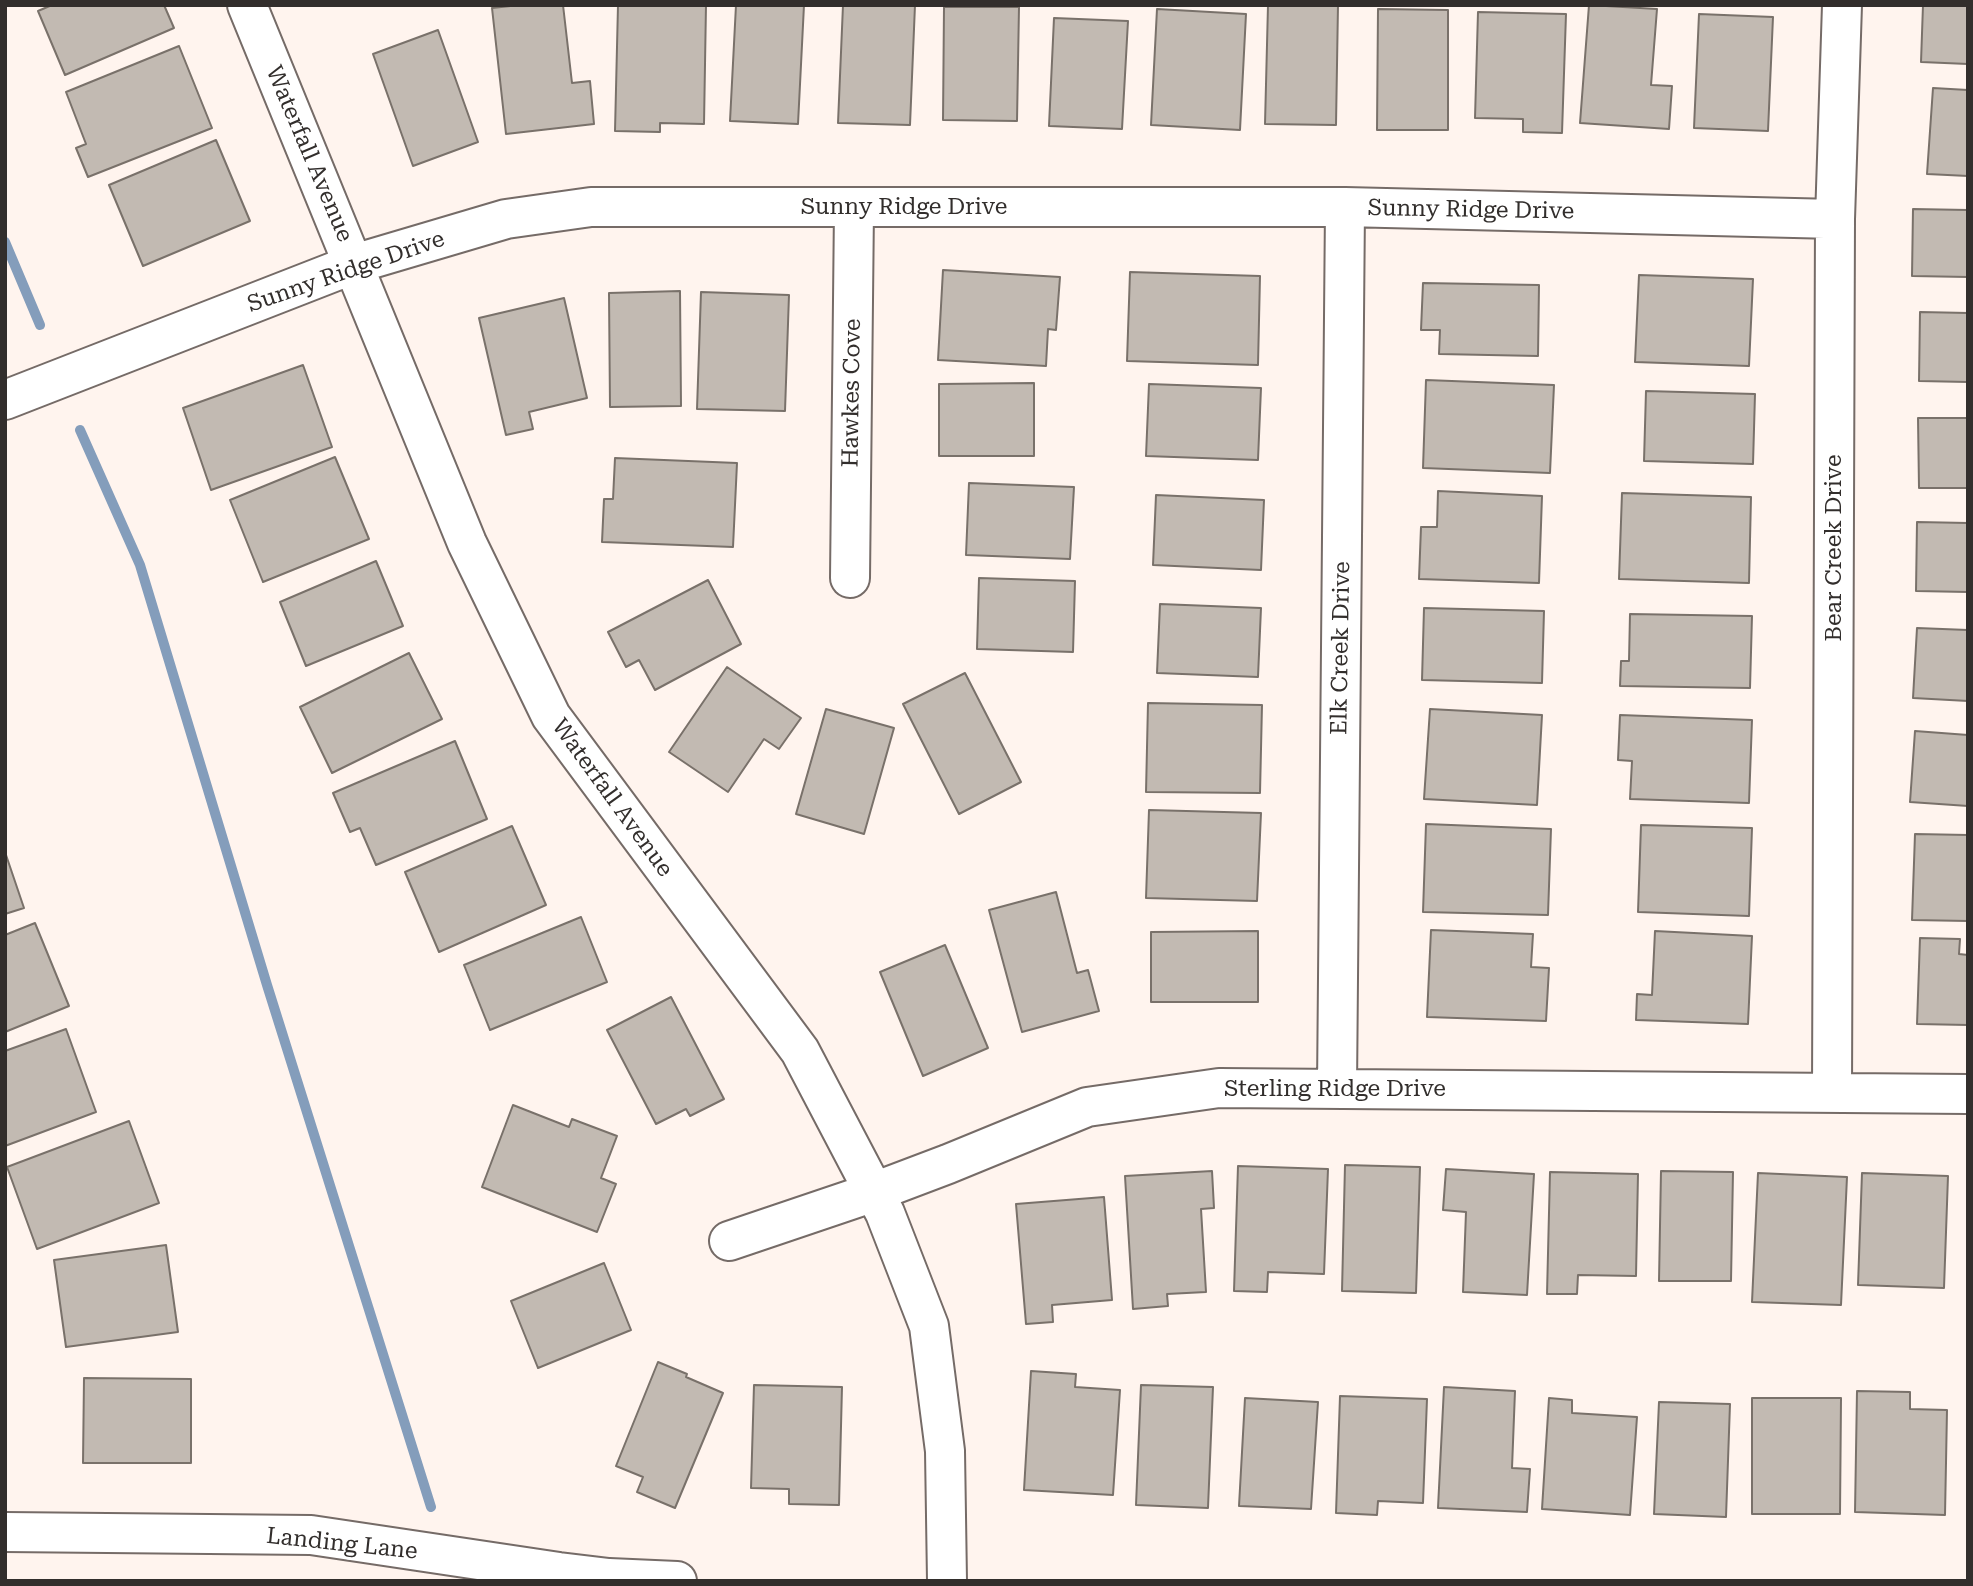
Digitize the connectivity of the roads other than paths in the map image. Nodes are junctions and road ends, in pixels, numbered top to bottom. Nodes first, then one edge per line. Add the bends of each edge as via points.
1 (247, 5) edge
2 (1842, 5) edge
3 (1345, 207) junction
4 (854, 208) junction
5 (1835, 219) junction
6 (354, 264) junction
7 (5, 400) edge
8 (850, 578) dead end
9 (1337, 1088) junction
10 (1832, 1091) junction
11 (1968, 1094) edge
12 (874, 1192) junction
13 (729, 1241) dead end
14 (5, 1532) edge
15 (677, 1581) edge
16 (947, 1581) edge

1 - 6 street, Waterfall Avenue
2 - 5 street, Bear Creek Drive
3 - 4 street, Sunny Ridge Drive
3 - 5 street, Sunny Ridge Drive
3 - 9 street, Elk Creek Drive
4 - 6 street, Sunny Ridge Drive via 591,208 506,219
4 - 8 street, Hawkes Cove
5 - 10 street, Bear Creek Drive
6 - 7 street, Sunny Ridge Drive
6 - 12 street, Waterfall Avenue via 467,543 551,716 800,1051
9 - 10 street, Sterling Ridge Drive
9 - 12 street, Sterling Ridge Drive via 1219,1088 1087,1107
10 - 11 street, Sterling Ridge Drive
12 - 13 street, Sterling Ridge Drive
12 - 16 street, Waterfall Avenue via 929,1326 945,1451
14 - 15 street, Landing Lane via 311,1535 610,1578

